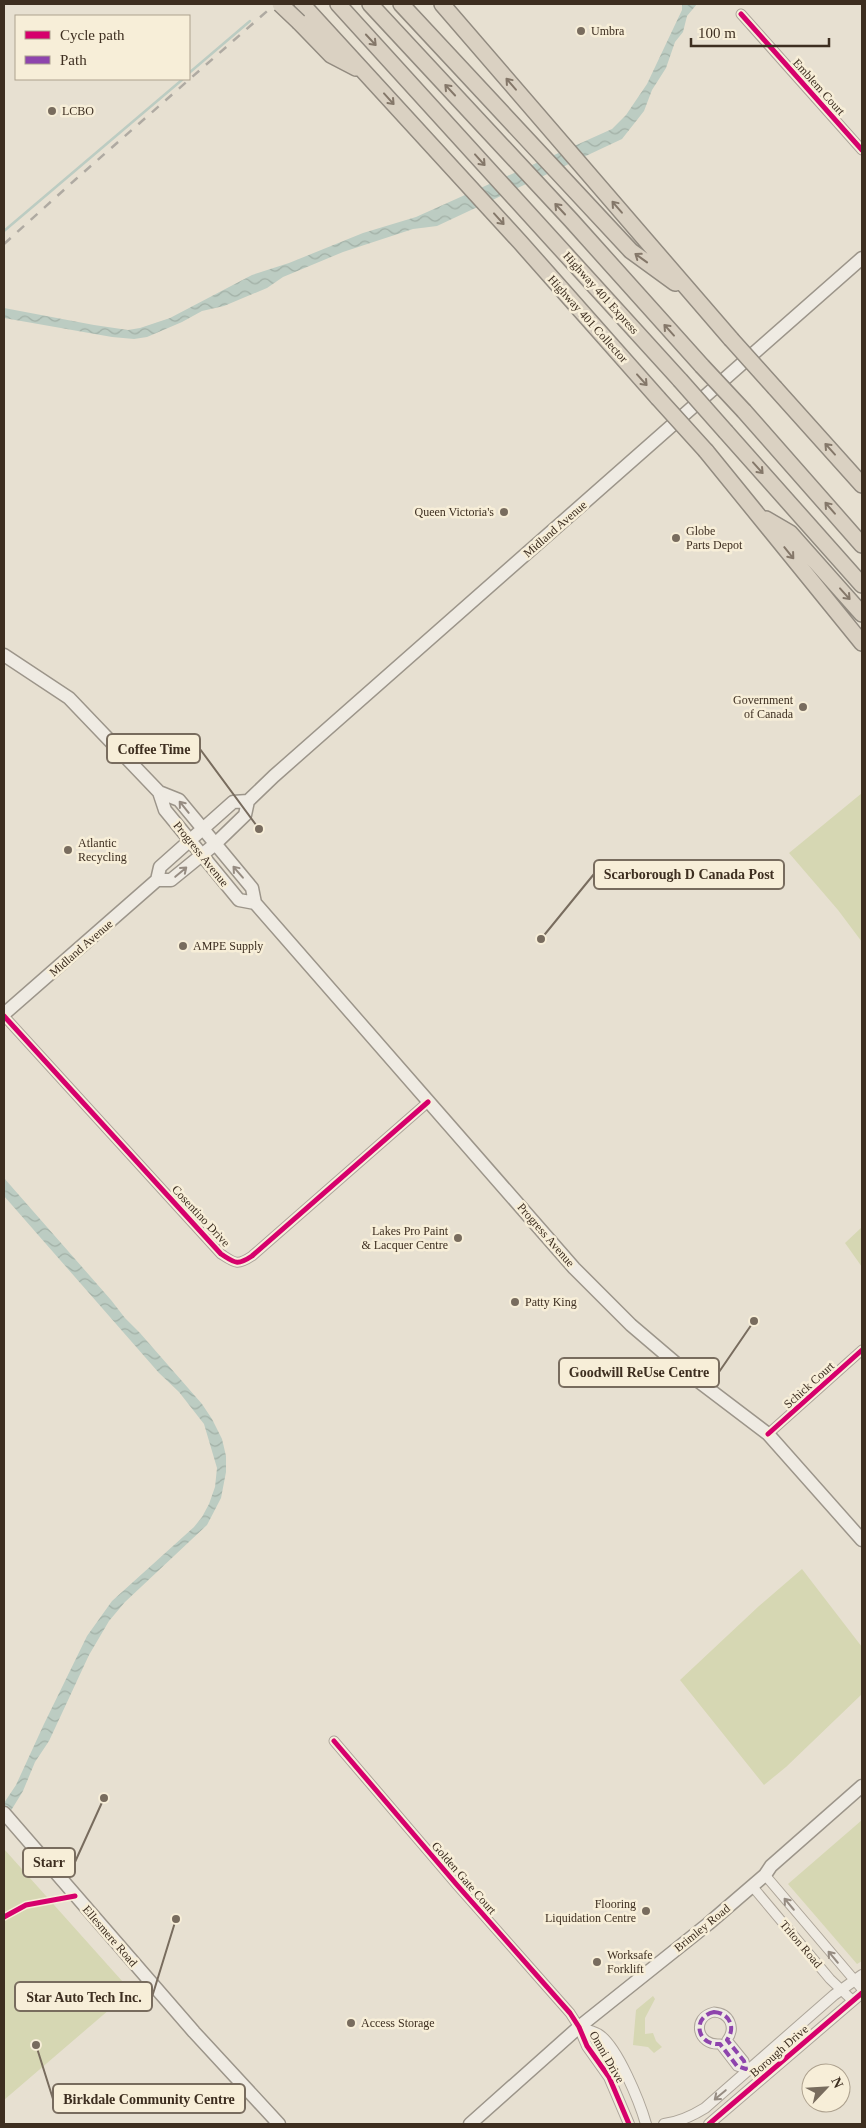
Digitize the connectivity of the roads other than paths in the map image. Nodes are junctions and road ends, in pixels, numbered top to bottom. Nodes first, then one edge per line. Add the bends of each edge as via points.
1 (280, 4) edge
2 (338, 4) edge
3 (370, 4) edge
4 (401, 4) edge
5 (442, 4) edge
6 (303, 12) edge
7 (741, 14) dead end
8 (862, 150) edge
9 (862, 258) edge
10 (695, 297) junction
11 (862, 485) edge
12 (758, 515) junction
13 (862, 545) edge
14 (862, 585) edge
15 (862, 614) edge
16 (862, 643) edge
17 (4, 655) edge
18 (159, 792) junction
19 (248, 801) junction
20 (202, 830) junction
21 (189, 841) junction
22 (214, 845) junction
23 (201, 855) junction
24 (157, 880) junction
25 (254, 903) junction
26 (4, 1015) edge
27 (428, 1102) junction
28 (862, 1350) edge
29 (768, 1434) junction
30 (862, 1540) edge
31 (334, 1740) dead end
32 (862, 1786) edge
33 (4, 1813) edge
34 (765, 1875) junction
35 (752, 1886) junction
36 (858, 1978) edge
37 (841, 1990) junction
38 (862, 1991) edge
39 (852, 2000) junction
40 (579, 2027) junction
41 (746, 2069) joint
42 (279, 2124) edge
43 (470, 2124) edge
44 (629, 2124) edge
45 (646, 2124) edge
46 (664, 2124) edge
47 (709, 2124) edge

1 - 6 highway, bridge
2 -> 14 highway, Highway 401 Express, bridge
13 -> 3 highway, bridge via 744,410
10 -> 4 highway via 631,251
10 -> 5 highway
6 -> 12 highway, Highway 401 Collector, bridge via 331,55 364,72 706,451
7 - 8 street, Emblem Court
9 - 19 main road, Midland Avenue
11 -> 10 highway, bridge
12 -> 15 highway via 790,533
12 -> 16 highway, Highway 401 Collector
17 - 18 main road, Progress Avenue via 68,698
20 -> 18 main road, Progress Avenue via 179,800
18 - 21 main road, Progress Avenue via 165,810
19 - 20 main road, Midland Avenue via 233,802
19 - 22 main road, Midland Avenue via 245,815
20 - 21 main road, Midland Avenue
20 - 22 main road, Progress Avenue
21 - 23 main road, Progress Avenue
21 - 24 main road, Midland Avenue via 160,867
22 - 23 main road, Midland Avenue
25 -> 22 main road, Progress Avenue via 252,888
24 -> 23 main road, Midland Avenue via 171,880
23 - 25 main road, Progress Avenue via 239,900
24 - 26 main road, Midland Avenue
25 - 27 main road, Progress Avenue
26 - 27 street, Cosentino Drive via 221,1254 234,1263 242,1263 252,1256
27 - 29 main road, Progress Avenue via 558,1246 574,1268 631,1325
28 - 29 street, Schick Court
29 - 30 main road, Progress Avenue
31 - 40 street, Golden Gate Court
32 - 34 main road, Brimley Road via 771,1866
33 - 42 main road, Ellesmere Road via 194,2032
34 - 35 main road, Brimley Road
36 -> 34 street, Triton Road
35 - 37 street, Triton Road
35 - 40 main road, Brimley Road
36 - 37 street, Borough Drive
36 - 38 street, Triton Road
37 - 39 street, Triton Road
37 -> 46 street, Borough Drive via 706,2108 693,2116
38 - 39 street, Borough Drive
39 - 47 street, Borough Drive
40 - 43 main road, Brimley Road
40 - 44 street, Omni Drive via 587,2046 609,2077
40 - 45 street, Omni Drive via 600,2035 620,2062
41 - 41 street via 744,2061 727,2040 732,2030 730,2020 719,2012 706,2014 699,2024 701,2037 709,2044 720,2044 737,2066

